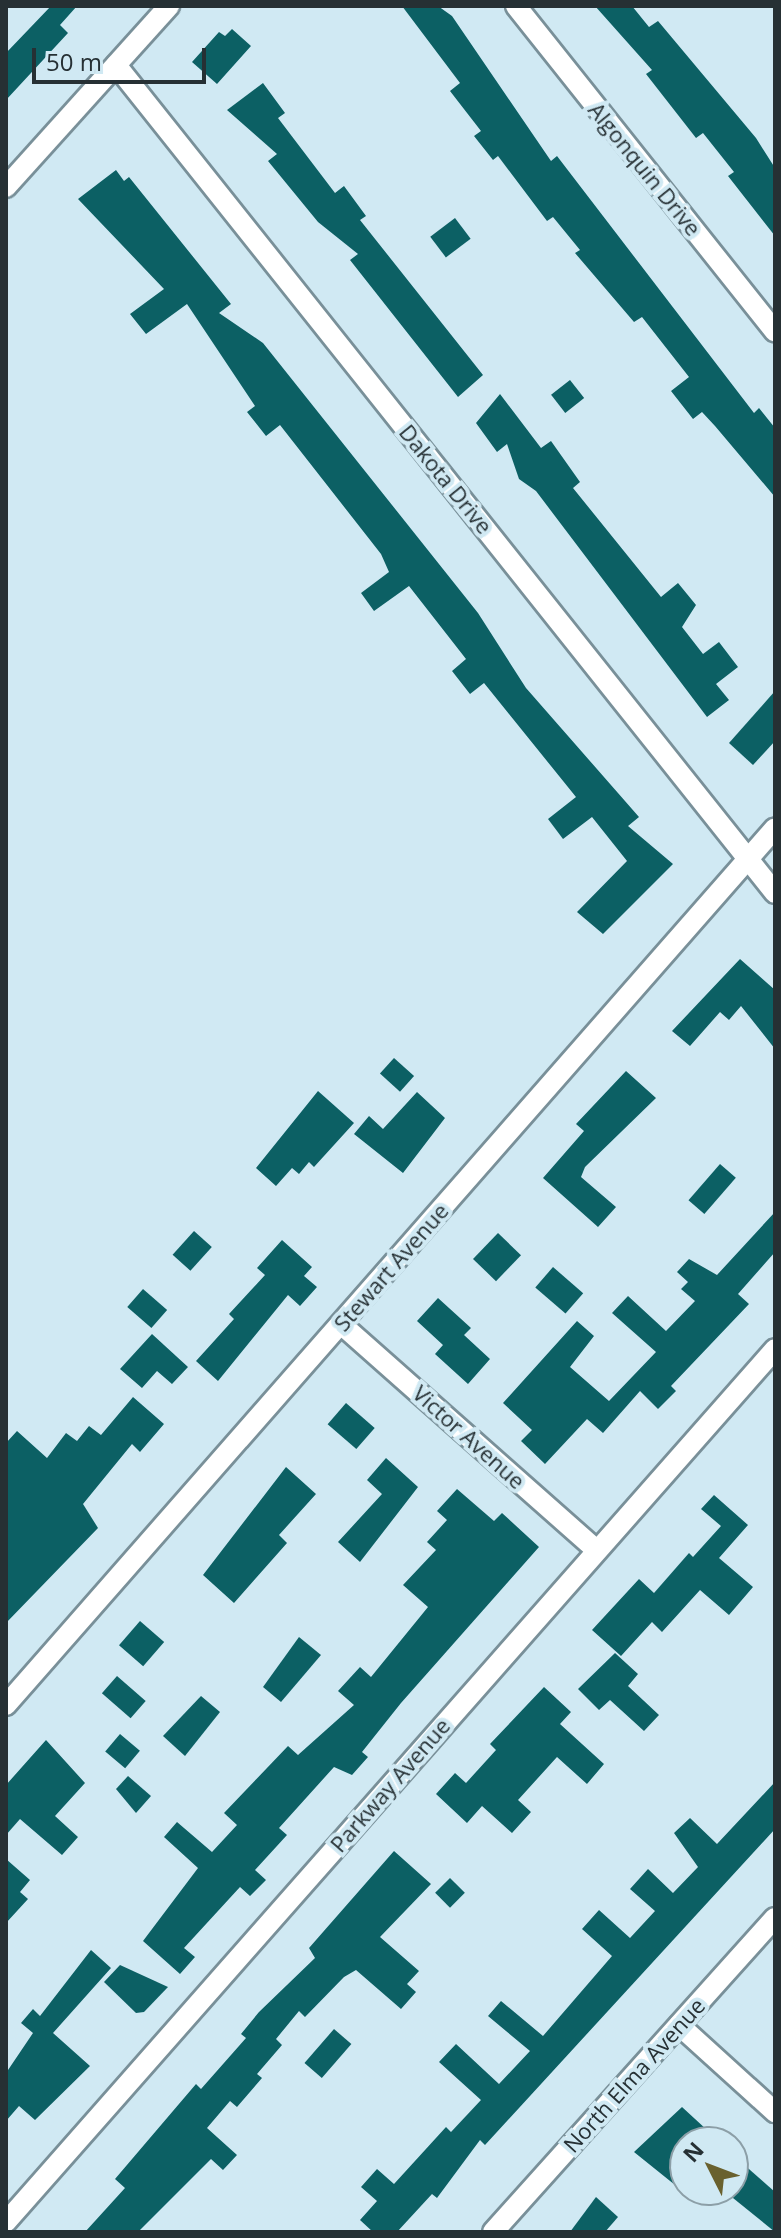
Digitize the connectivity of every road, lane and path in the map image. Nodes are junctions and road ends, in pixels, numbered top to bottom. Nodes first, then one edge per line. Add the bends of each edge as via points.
1 (169, 6) edge
2 (516, 6) edge
3 (116, 65) junction
4 (6, 187) edge
5 (775, 332) edge
6 (775, 828) edge
7 (748, 859) junction
8 (775, 893) edge
9 (341, 1324) junction
10 (775, 1349) edge
11 (596, 1550) junction
12 (6, 1705) edge
13 (775, 1918) edge
14 (679, 2025) junction
15 (775, 2112) edge
16 (6, 2222) edge
17 (493, 2232) edge

1 - 3 street
2 - 5 street, Algonquin Drive
3 - 4 street
3 - 7 street, Dakota Drive
6 - 7 street, Stewart Avenue
7 - 8 street, Dakota Drive
7 - 9 street, Stewart Avenue
9 - 11 street, Victor Avenue
9 - 12 street, Stewart Avenue
10 - 11 street, Parkway Avenue
11 - 16 street, Parkway Avenue
13 - 14 street, North Elma Avenue
14 - 15 street
14 - 17 street, North Elma Avenue

